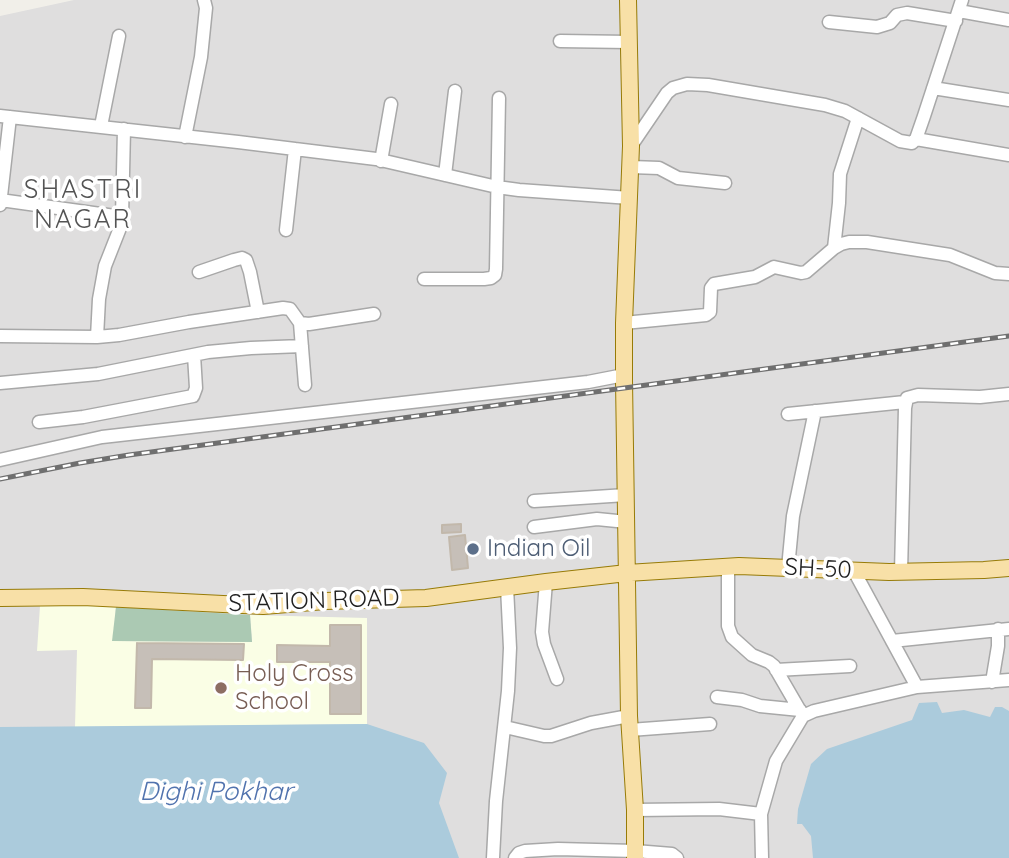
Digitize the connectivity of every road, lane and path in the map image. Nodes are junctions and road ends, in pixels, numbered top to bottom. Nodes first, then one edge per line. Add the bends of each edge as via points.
1 (205, 0) edge
2 (628, 0) edge
3 (959, 10) edge
4 (1009, 20) edge
5 (829, 22) dead end
6 (119, 36) dead end
7 (560, 41) dead end
8 (629, 42) junction
9 (933, 88) junction
10 (455, 91) dead end
11 (499, 98) dead end
12 (1009, 100) edge
13 (391, 104) dead end
14 (5, 117) edge
15 (858, 118) junction
16 (101, 126) junction
17 (124, 129) junction
18 (185, 137) junction
19 (916, 139) junction
20 (631, 146) junction
21 (295, 149) junction
22 (1009, 155) edge
23 (381, 161) junction
24 (631, 167) junction
25 (445, 175) junction
26 (725, 183) dead end
27 (497, 187) junction
28 (630, 198) junction
29 (0, 202) edge
30 (122, 217) junction
31 (286, 230) dead end
32 (834, 248) junction
33 (199, 272) dead end
34 (1009, 274) edge
35 (424, 279) dead end
36 (258, 312) junction
37 (374, 314) dead end
38 (300, 323) junction
39 (624, 323) junction
40 (0, 335) edge
41 (97, 337) junction
42 (302, 346) junction
43 (194, 355) junction
44 (624, 375) junction
45 (0, 383) edge
46 (305, 384) dead end
47 (1009, 394) edge
48 (905, 402) junction
49 (815, 411) junction
50 (788, 414) dead end
51 (39, 422) dead end
52 (0, 460) edge
53 (626, 495) junction
54 (534, 501) dead end
55 (626, 522) junction
56 (534, 527) dead end
57 (728, 566) junction
58 (788, 568) junction
59 (1009, 568) edge
60 (854, 571) junction
61 (901, 572) junction
62 (627, 573) junction
63 (545, 582) junction
64 (507, 587) junction
65 (0, 598) edge
66 (1003, 629) edge
67 (892, 641) junction
68 (850, 666) dead end
69 (776, 670) junction
70 (557, 679) dead end
71 (1009, 680) edge
72 (992, 682) junction
73 (917, 687) junction
74 (717, 697) dead end
75 (802, 713) junction
76 (630, 723) junction
77 (710, 724) dead end
78 (505, 727) junction
79 (635, 810) junction
80 (761, 814) junction
81 (543, 854) edge
82 (635, 854) edge
83 (493, 858) edge
84 (515, 858) edge
85 (677, 858) edge
86 (762, 858) edge

1 - 18 street via 201,57
2 - 8 main road
3 - 4 street
3 - 5 street via 897,15 877,27
3 - 9 street
6 - 16 street
7 - 8 street
8 - 20 main road
9 - 12 street
9 - 19 street
10 - 25 street
11 - 27 street
13 - 23 street
14 - 16 street
14 - 29 street
15 - 19 street via 900,141
15 - 20 street via 825,105 687,84 667,93
15 - 32 street via 840,174
16 - 17 street
17 - 18 street
17 - 30 street
18 - 21 street
19 - 22 street
20 - 24 main road
21 - 23 street
21 - 31 street
23 - 25 street
24 - 26 street via 659,168 678,178
24 - 28 main road
25 - 27 street
27 - 28 street
27 - 35 street via 495,275
28 - 39 main road
29 - 30 street
30 - 41 street via 105,266
32 - 34 street via 841,243 867,242 950,255
32 - 39 street via 806,272 774,267 755,277 714,284 706,315
33 - 36 street via 246,260
36 - 38 street via 290,309
36 - 41 street
37 - 38 street
38 - 42 street
39 - 44 main road
40 - 41 street
42 - 43 street
42 - 46 street
43 - 45 street via 107,373
43 - 51 street via 193,396
44 - 52 street via 102,437
44 - 53 main road
47 - 48 street via 911,396
48 - 49 street
48 - 61 street
49 - 50 street
49 - 58 street via 793,516
53 - 54 street
53 - 55 main road
55 - 56 street via 597,519
55 - 62 main road
57 - 58 main road, SH-50
57 - 62 main road, SH-50
57 - 69 street via 729,632
58 - 60 main road, SH-50
59 - 61 main road, SH-50
60 - 61 main road, SH-50
60 - 67 street
62 - 63 main road, STATION ROAD
62 - 76 main road
63 - 64 main road, STATION ROAD
63 - 70 street via 542,632
64 - 65 main road, STATION ROAD via 426,597 263,606 83,597
64 - 78 street via 510,648
66 - 67 street
66 - 72 street
67 - 73 street
68 - 69 street
69 - 75 street
71 - 72 street
72 - 73 street
73 - 75 street
74 - 75 street
75 - 80 street via 776,761
76 - 77 street
76 - 78 street via 591,723 544,737
76 - 79 main road
78 - 83 street
79 - 80 street via 719,809
79 - 82 main road
80 - 86 street
81 - 82 street
81 - 84 street via 519,853
82 - 85 street via 672,854

